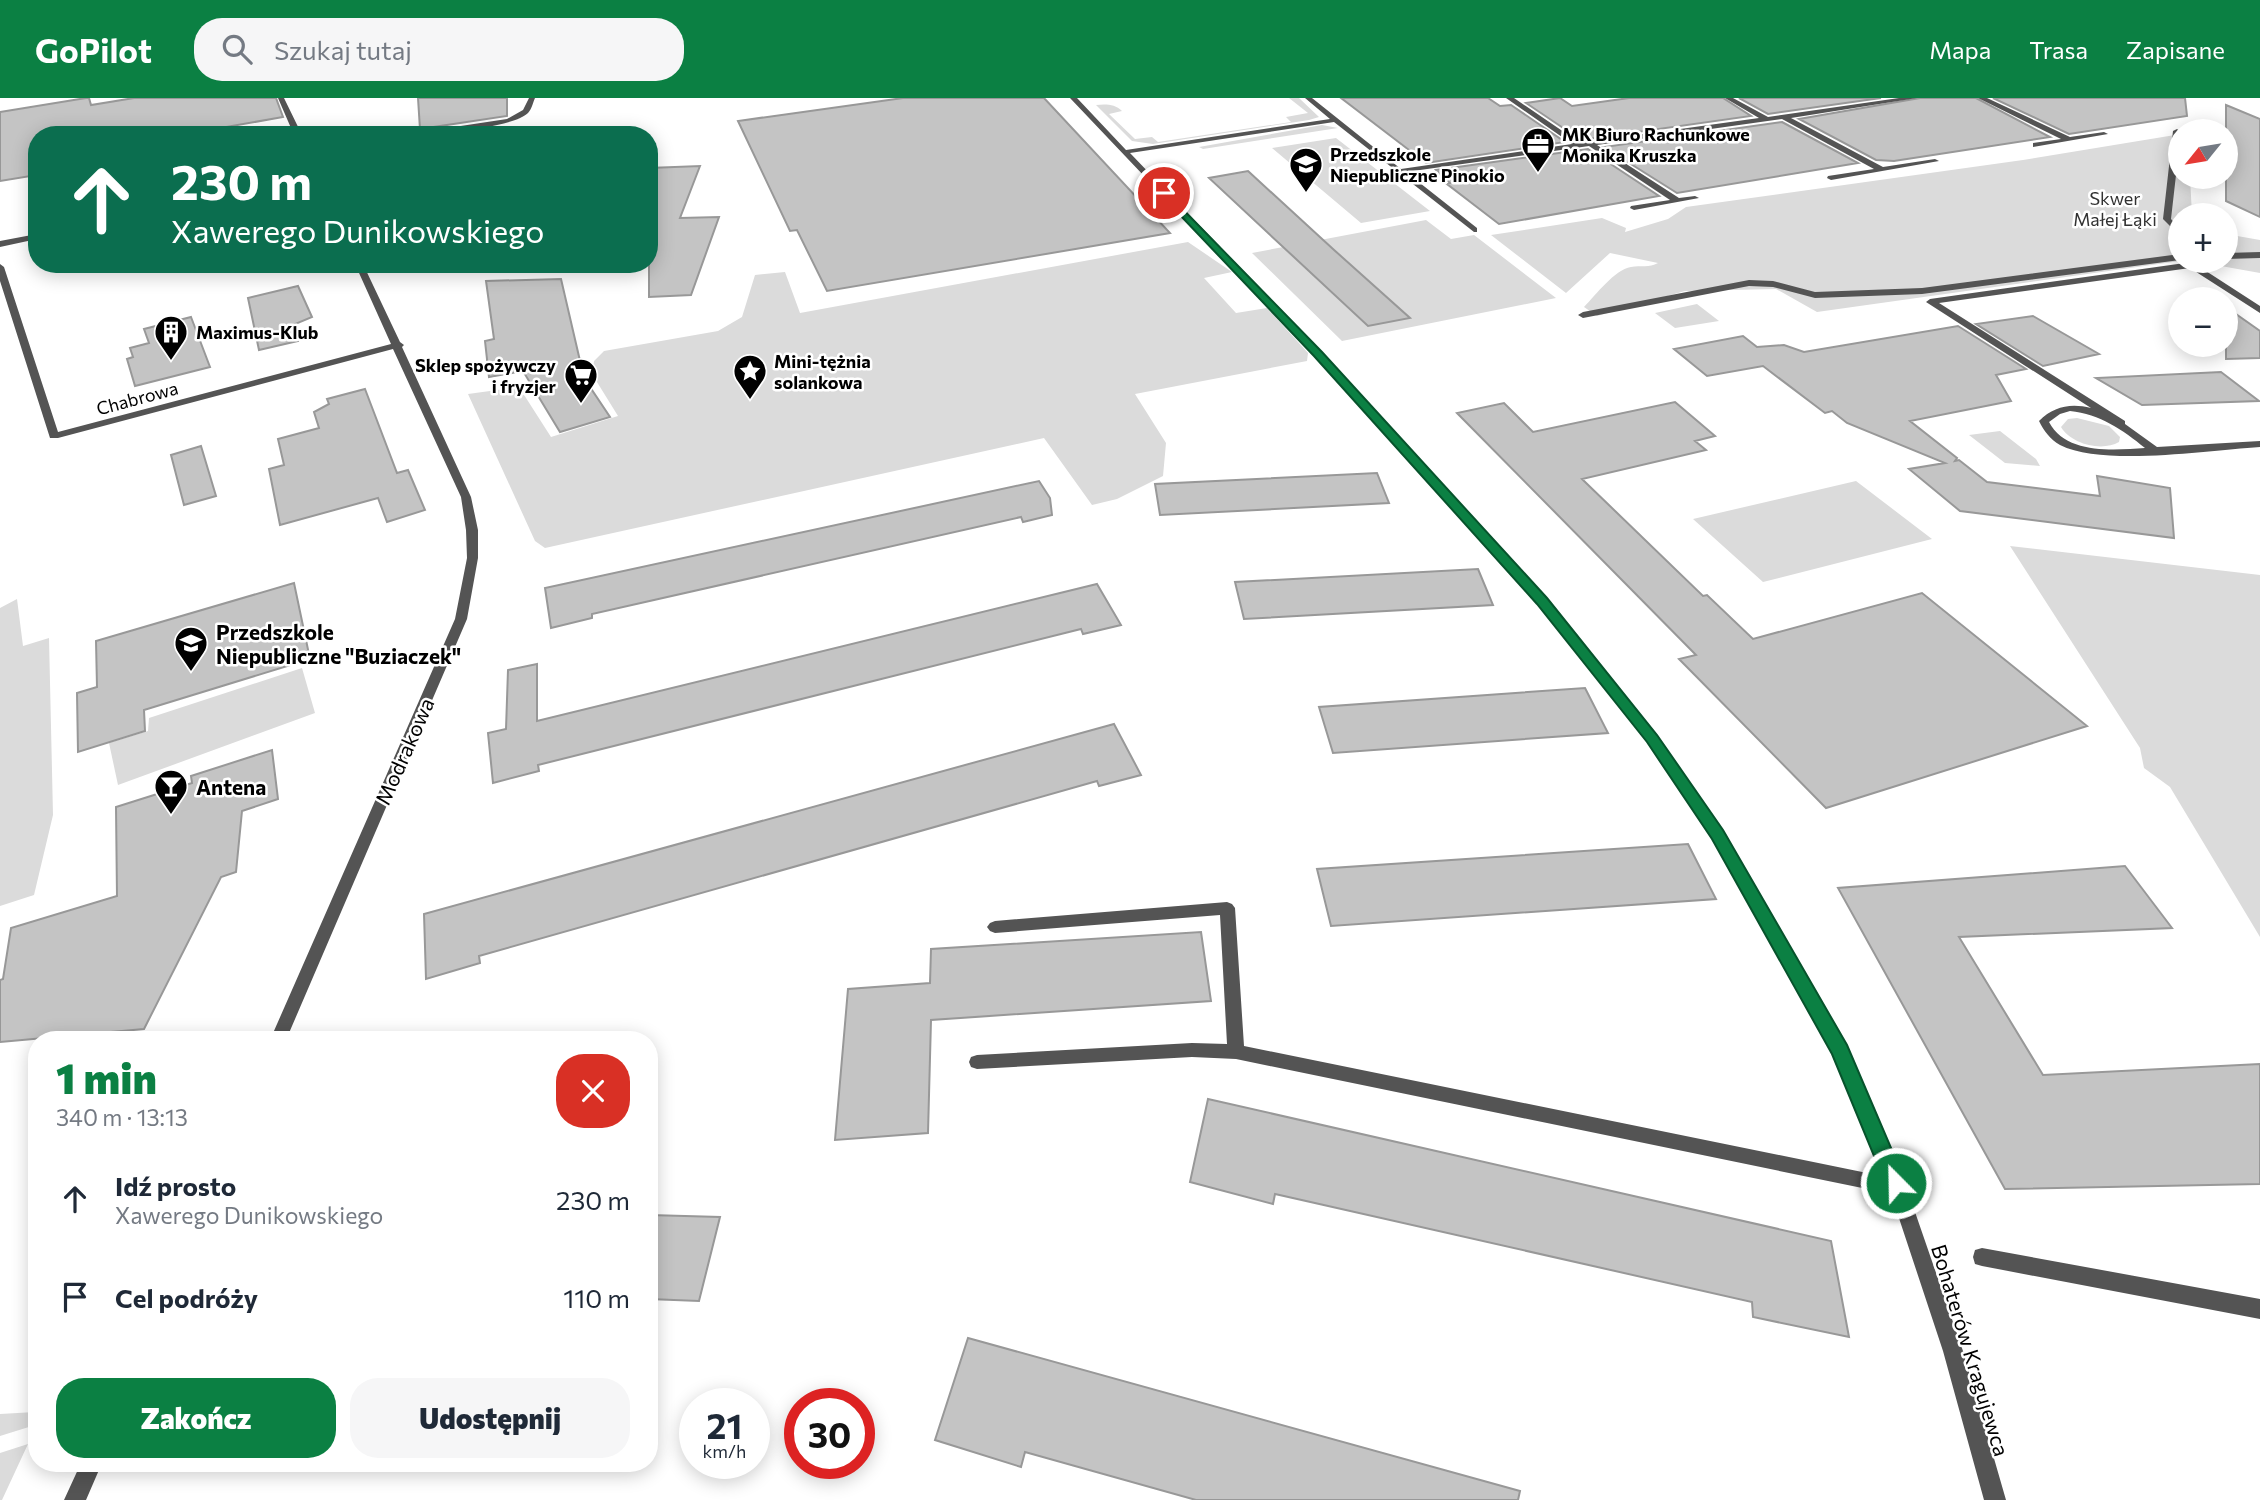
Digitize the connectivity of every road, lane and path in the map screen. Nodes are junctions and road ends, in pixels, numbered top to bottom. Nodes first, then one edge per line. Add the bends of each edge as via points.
1 (281, 98) edge
2 (532, 98) edge
3 (1073, 98) edge
4 (1308, 98) edge
5 (1509, 98) edge
6 (1728, 98) edge
7 (1914, 98) edge
8 (1981, 98) edge
9 (1784, 117) junction
10 (1767, 119) junction
11 (1335, 120) junction
12 (294, 126) edge
13 (472, 126) edge
14 (2104, 134) dead end
15 (2068, 139) junction
16 (1590, 144) junction
17 (2036, 145) dead end
18 (1580, 146) junction
19 (1125, 152) junction
20 (1935, 162) dead end
21 (1882, 170) junction
22 (1400, 171) junction
23 (1831, 178) dead end
24 (1695, 198) dead end
25 (1678, 201) junction
26 (1634, 208) dead end
27 (1474, 230) dead end
28 (28, 238) edge
29 (0, 244) edge
30 (2260, 255) edge
31 (2238, 256) edge
32 (2168, 259) edge
33 (0, 267) edge
34 (363, 273) edge
35 (2260, 310) edge
36 (1583, 315) dead end
37 (399, 345) junction
38 (2121, 423) junction
39 (2260, 444) edge
40 (2154, 450) junction
41 (995, 927) dead end
42 (282, 1031) edge
43 (1236, 1052) junction
44 (977, 1062) dead end
45 (1896, 1183) junction
46 (1982, 1257) dead end
47 (2260, 1309) edge
48 (88, 1472) edge
49 (75, 1500) edge
50 (1995, 1500) edge

1 - 12 street
2 - 13 street via 526,111 509,121
3 - 19 street, Bohaterów Kragujewca
4 - 11 street
5 - 18 street
6 - 10 street
7 - 9 street
8 - 15 street
9 - 10 street
9 - 21 street
10 - 16 street
11 - 19 street
11 - 22 street
14 - 15 street
15 - 17 street
16 - 18 street
16 - 25 street
18 - 22 street
19 - 45 street, Bohaterów Kragujewca via 1318,354 1542,601 1652,738 1717,835 1840,1051
20 - 21 street
21 - 23 street
22 - 27 street
24 - 25 street
25 - 26 street
28 - 29 street
30 - 31 street
32 - 36 street via 1922,291 1815,295 1749,283
33 - 37 street, Chabrowa via 54,436
34 - 37 street, Modrakowa
35 - 38 street via 2192,265 1930,302
37 - 42 street, Modrakowa via 466,497 475,533 473,570 461,620
38 - 40 street
38 - 40 street via 2081,411 2057,412 2044,421 2054,436 2085,450
39 - 40 street
41 - 43 street via 1227,908
43 - 44 street via 1192,1050
43 - 45 street
45 - 50 street, Bohaterów Kragujewca via 1954,1351
46 - 47 street
48 - 49 street

